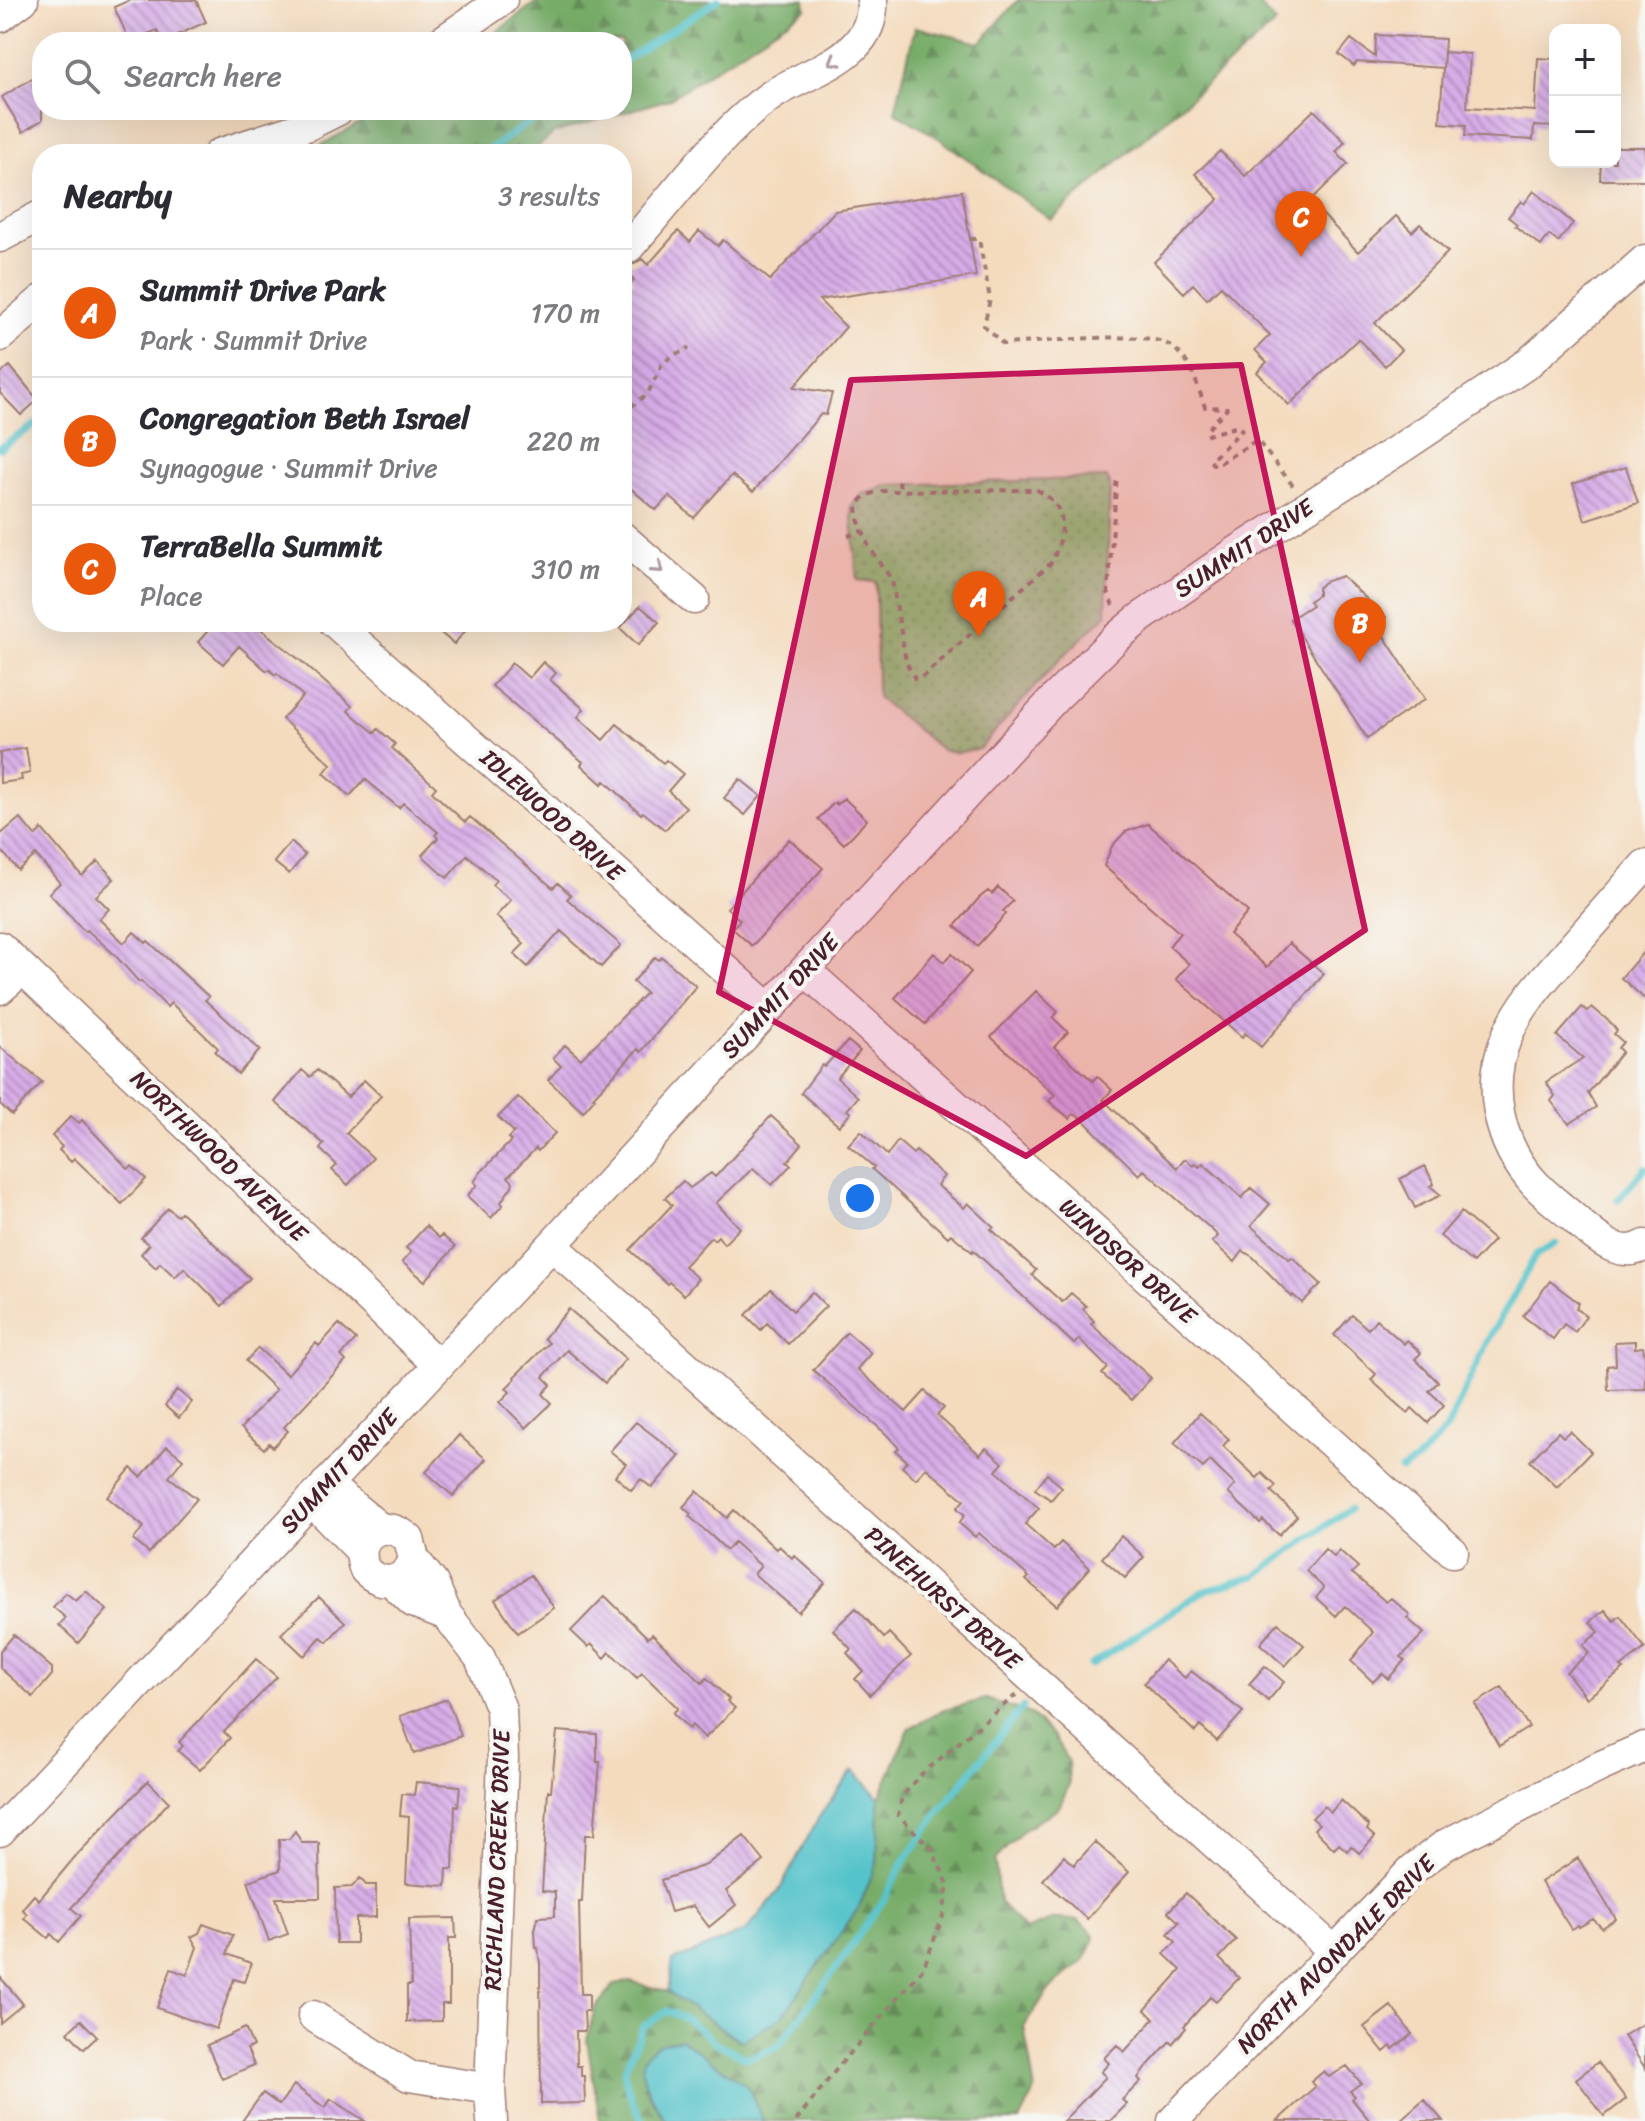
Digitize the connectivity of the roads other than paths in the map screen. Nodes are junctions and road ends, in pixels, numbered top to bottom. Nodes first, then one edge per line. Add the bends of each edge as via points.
1 (23, 0) edge
2 (502, 0) edge
3 (872, 0) edge
4 (0, 17) edge
5 (456, 32) edge
6 (318, 120) edge
7 (250, 144) edge
8 (32, 219) edge
9 (2, 232) edge
10 (632, 244) edge
11 (1645, 260) edge
12 (32, 309) edge
13 (0, 336) edge
14 (632, 546) edge
15 (694, 599) dead end
16 (345, 632) edge
17 (1645, 865) edge
18 (0, 947) edge
19 (805, 970) junction
20 (11, 979) edge
21 (769, 1008) junction
22 (552, 1245) junction
23 (1645, 1245) edge
24 (438, 1365) junction
25 (318, 1492) junction
26 (370, 1540) junction
27 (1453, 1552) dead end
28 (414, 1559) junction
29 (392, 1582) junction
30 (447, 1615) junction
31 (1645, 1747) edge
32 (0, 1831) edge
33 (1335, 1952) junction
34 (313, 2016) dead end
35 (490, 2089) junction
36 (492, 2121) edge
37 (1173, 2121) edge

1 - 4 street
2 - 5 street
3 -> 10 street via 873,14 856,47 744,117
6 - 7 street
8 - 9 street
11 - 19 street, SUMMIT DRIVE via 1527,364 1236,552 1115,639
12 - 13 street
14 -> 15 street
16 - 21 street, IDLEWOOD DRIVE
17 - 23 street via 1517,1015 1506,1037 1497,1083 1504,1131 1534,1183 1607,1245 1624,1251
18 - 20 street, NORTHWOOD AVENUE
19 - 21 street, SUMMIT DRIVE
19 - 27 street, WINDSOR DRIVE
20 - 24 street, NORTHWOOD AVENUE
21 - 22 street, SUMMIT DRIVE
22 - 24 street, SUMMIT DRIVE
22 - 33 street, PINEHURST DRIVE
24 - 25 street, SUMMIT DRIVE
25 - 26 street, RICHLAND CREEK DRIVE
25 - 32 street, SUMMIT DRIVE
26 - 28 street, RICHLAND CREEK DRIVE via 391,1529 409,1539
26 - 29 street, RICHLAND CREEK DRIVE via 365,1570 382,1582
28 - 29 street via 410,1570
28 - 30 street, RICHLAND CREEK DRIVE via 433,1583
29 - 30 street, RICHLAND CREEK DRIVE via 413,1602
30 - 35 street, RICHLAND CREEK DRIVE via 480,1658 501,1709
31 - 33 street, NORTH AVONDALE DRIVE via 1445,1845 1412,1870
33 - 37 street, NORTH AVONDALE DRIVE
34 - 35 street via 409,2076
35 - 36 street, RICHLAND CREEK DRIVE

